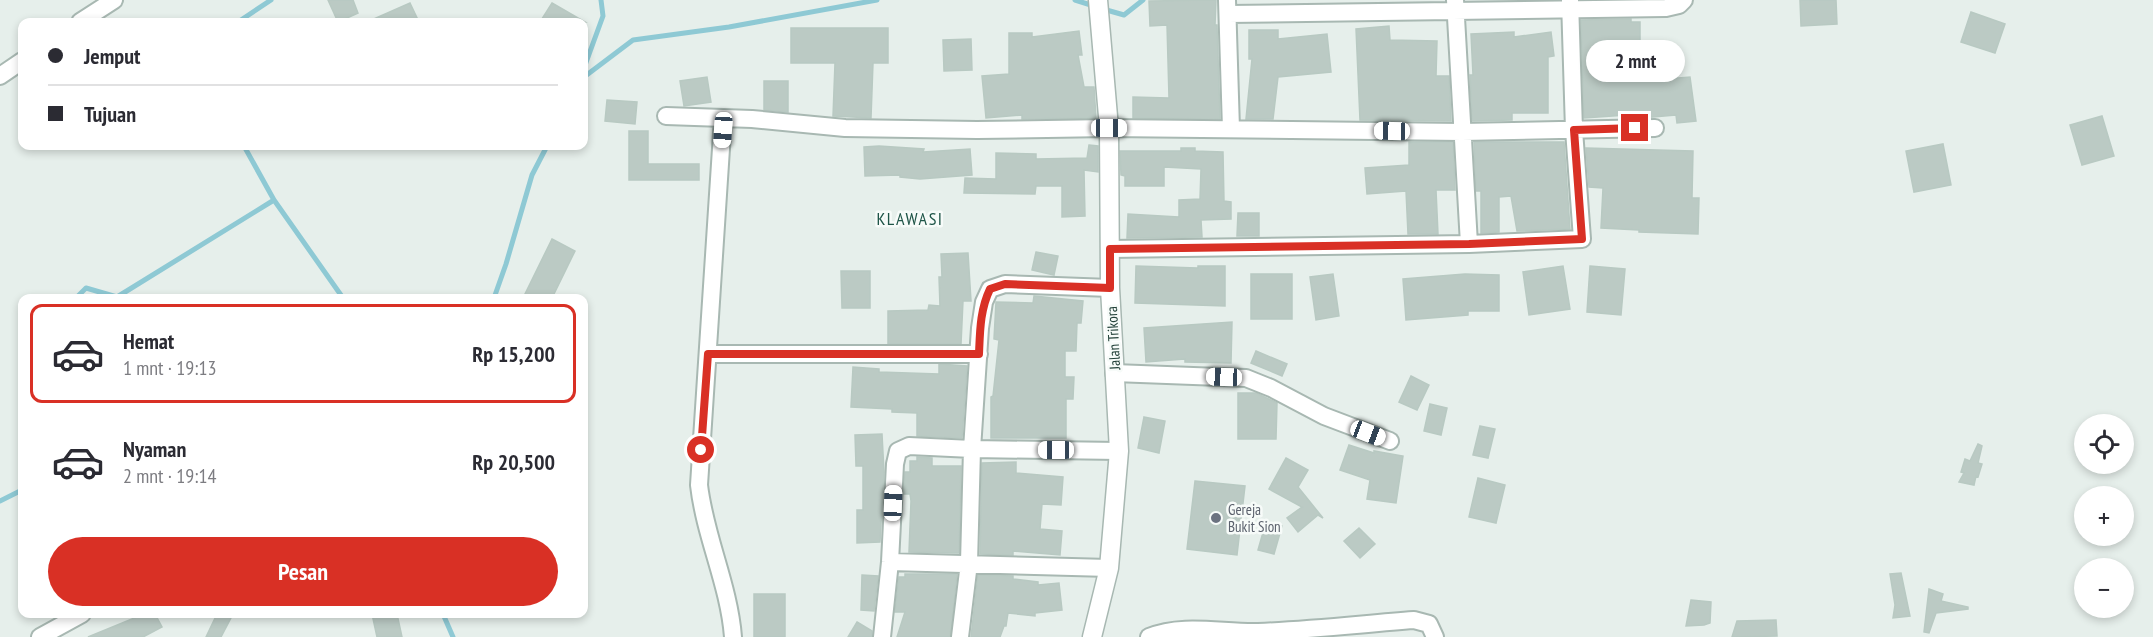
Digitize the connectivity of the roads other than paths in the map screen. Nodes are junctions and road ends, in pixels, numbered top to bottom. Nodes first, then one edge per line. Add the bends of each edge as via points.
1 (114, 0) edge
2 (1098, 0) edge
3 (1684, 0) edge
4 (1570, 4) edge
5 (1455, 5) edge
6 (1228, 7) edge
7 (86, 18) edge
8 (18, 64) edge
9 (0, 76) edge
10 (666, 116) dead end
11 (723, 124) junction
12 (1109, 128) junction
13 (1656, 128) dead end
14 (1231, 129) junction
15 (1574, 130) junction
16 (1462, 132) junction
17 (1469, 244) junction
18 (1110, 249) junction
19 (1110, 288) junction
20 (708, 354) junction
21 (979, 354) junction
22 (1114, 373) junction
23 (1390, 441) dead end
24 (972, 450) junction
25 (1119, 451) junction
26 (890, 562) junction
27 (969, 563) junction
28 (1109, 568) junction
29 (75, 618) edge
30 (40, 637) edge
31 (733, 637) edge
32 (882, 637) edge
33 (960, 637) edge
34 (1092, 637) edge
35 (1149, 637) edge
36 (1435, 637) edge

1 - 7 street
2 - 12 street, Jalan Trikora
3 - 4 street via 1666,8
4 - 5 street
4 - 15 street
5 - 6 street
5 - 16 street
6 - 14 street
8 - 9 street
10 - 11 street
11 - 12 street via 977,130
11 - 20 street
12 - 14 street
12 - 18 street, Jalan Trikora
13 - 15 street
14 - 16 street
15 - 16 street
15 - 17 street via 1582,239
16 - 17 street
17 - 18 street
18 - 19 street, Jalan Trikora
19 - 21 street via 1005,284 990,289 984,302
19 - 22 street, Jalan Trikora
20 - 21 street
20 - 31 street via 699,485 723,578
21 - 24 street
22 - 23 street via 1246,378 1324,416
22 - 25 street, Jalan Trikora
24 - 25 street
24 - 26 street via 909,446 898,451
24 - 27 street
25 - 28 street, Jalan Trikora
26 - 27 street
26 - 32 street
27 - 28 street
27 - 33 street
28 - 34 street, Jalan Trikora
29 - 30 street
35 - 36 street via 1162,632 1203,629 1256,632 1414,620 1429,624

